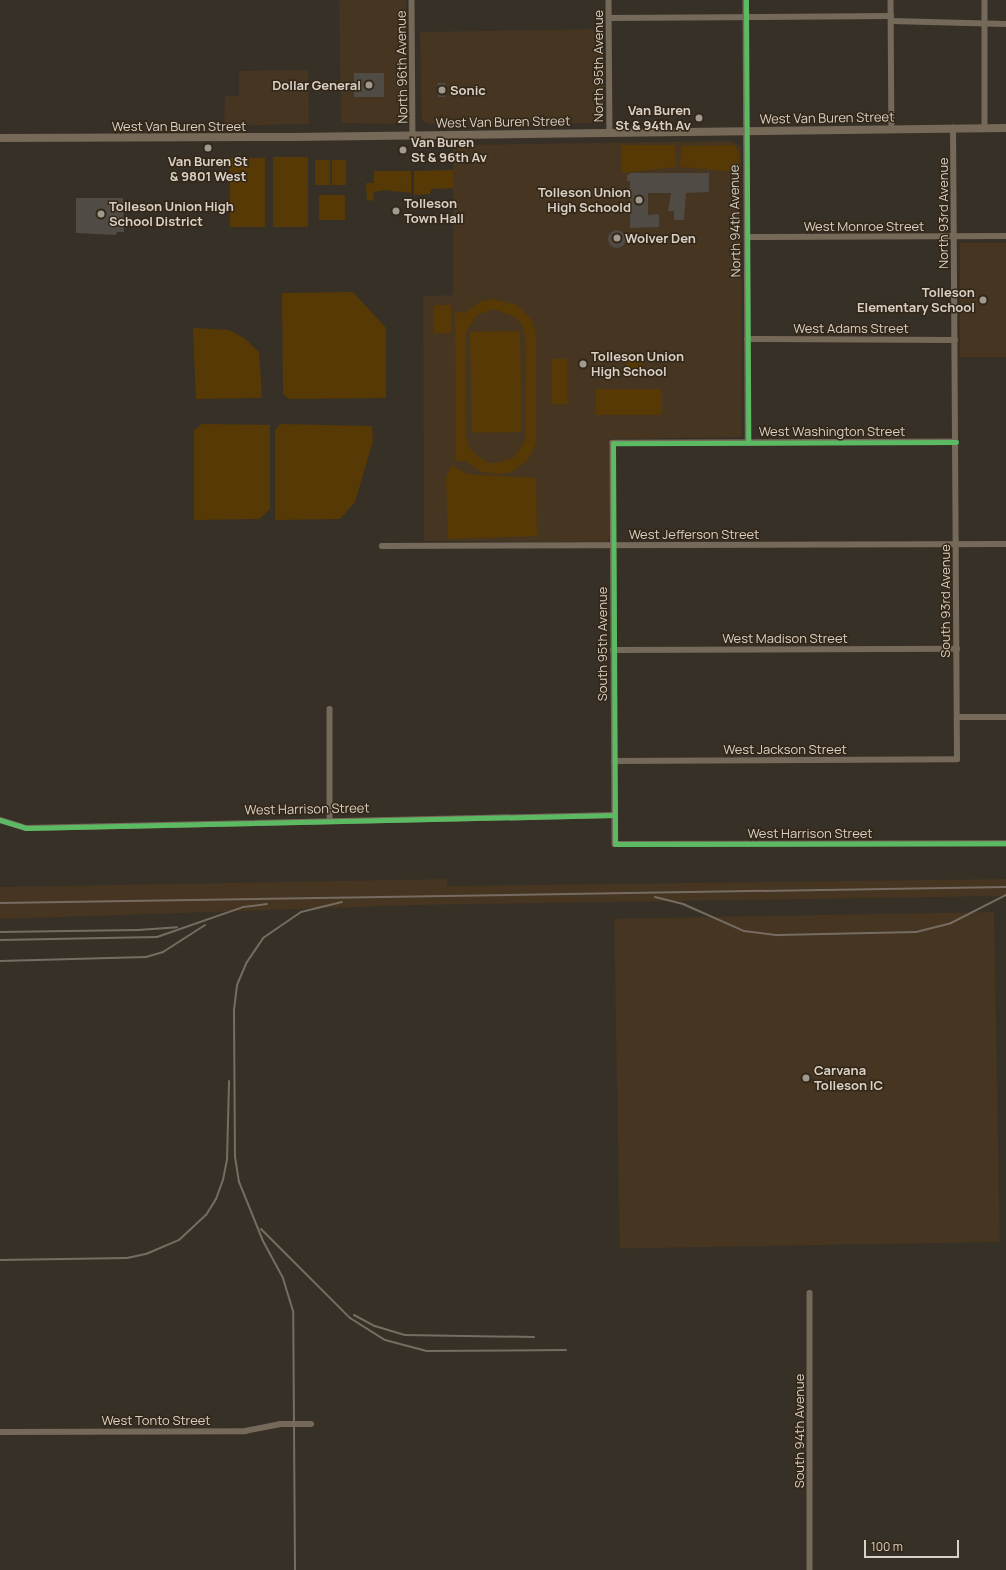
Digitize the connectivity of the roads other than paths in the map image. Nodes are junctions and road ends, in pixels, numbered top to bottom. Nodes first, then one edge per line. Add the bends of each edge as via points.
1 (412, 0) edge
2 (609, 0) edge
3 (746, 0) edge
4 (891, 0) edge
5 (984, 0) edge
6 (747, 16) junction
7 (609, 18) junction
8 (891, 19) junction
9 (984, 22) junction
10 (1006, 24) edge
11 (953, 128) junction
12 (985, 128) junction
13 (1006, 128) edge
14 (892, 129) junction
15 (746, 130) junction
16 (610, 132) junction
17 (414, 135) junction
18 (0, 138) edge
19 (954, 236) junction
20 (1006, 236) edge
21 (747, 238) junction
22 (747, 339) junction
23 (955, 340) junction
24 (748, 442) junction
25 (956, 442) junction
26 (613, 443) joint
27 (956, 544) junction
28 (1006, 544) edge
29 (382, 546) dead end
30 (614, 546) junction
31 (956, 649) junction
32 (613, 650) junction
33 (330, 709) dead end
34 (957, 717) junction
35 (1006, 717) edge
36 (957, 759) joint
37 (614, 761) junction
38 (615, 815) junction
39 (0, 820) edge
40 (330, 820) junction
41 (1006, 843) edge
42 (615, 844) joint
43 (810, 1292) dead end
44 (311, 1424) dead end
45 (0, 1432) edge
46 (810, 1570) edge

1 - 17 street, North 96th Avenue
2 - 7 street, North 95th Avenue
3 - 6 street, North 94th Avenue
4 - 8 street
5 - 9 street
6 - 7 street
6 - 8 street
6 - 15 street, North 94th Avenue
7 - 16 street, North 95th Avenue
8 - 9 street
8 - 14 street
9 - 10 street
9 - 12 street
11 - 12 main road, West Van Buren Street
11 - 14 main road, West Van Buren Street
11 - 19 street, North 93rd Avenue
12 - 13 main road, West Van Buren Street
14 - 15 main road, West Van Buren Street
15 - 16 main road, West Van Buren Street
15 - 21 street, North 94th Avenue
16 - 17 main road, West Van Buren Street
17 - 18 main road, West Van Buren Street
19 - 20 street, West Monroe Street
19 - 21 street, West Monroe Street
19 - 23 street, North 93rd Avenue
21 - 22 street, North 94th Avenue
22 - 23 street, West Adams Street
22 - 24 street, North 94th Avenue
23 - 25 street, North 93rd Avenue
24 - 25 street, West Washington Street
24 - 26 street, West Washington Street
25 - 27 street, South 93rd Avenue
26 - 30 street, South 95th Avenue
27 - 28 street, West Jefferson Street
27 - 30 street, West Jefferson Street
27 - 31 street, South 93rd Avenue
29 - 30 street, West Jefferson Street
30 - 32 street, South 95th Avenue
31 - 32 street, West Madison Street
31 - 34 street, South 93rd Avenue
32 - 37 street, South 95th Avenue
33 - 40 street
34 - 35 street
34 - 36 street, South 93rd Avenue
36 - 37 street, West Jackson Street
37 - 38 street, South 95th Avenue
38 - 40 street, West Harrison Street
38 - 42 street, South 95th Avenue
39 - 40 street, West Harrison Street via 26,828
41 - 42 street, West Harrison Street
43 - 46 street, South 94th Avenue
44 - 45 street, West Tonto Street via 280,1424 245,1431

